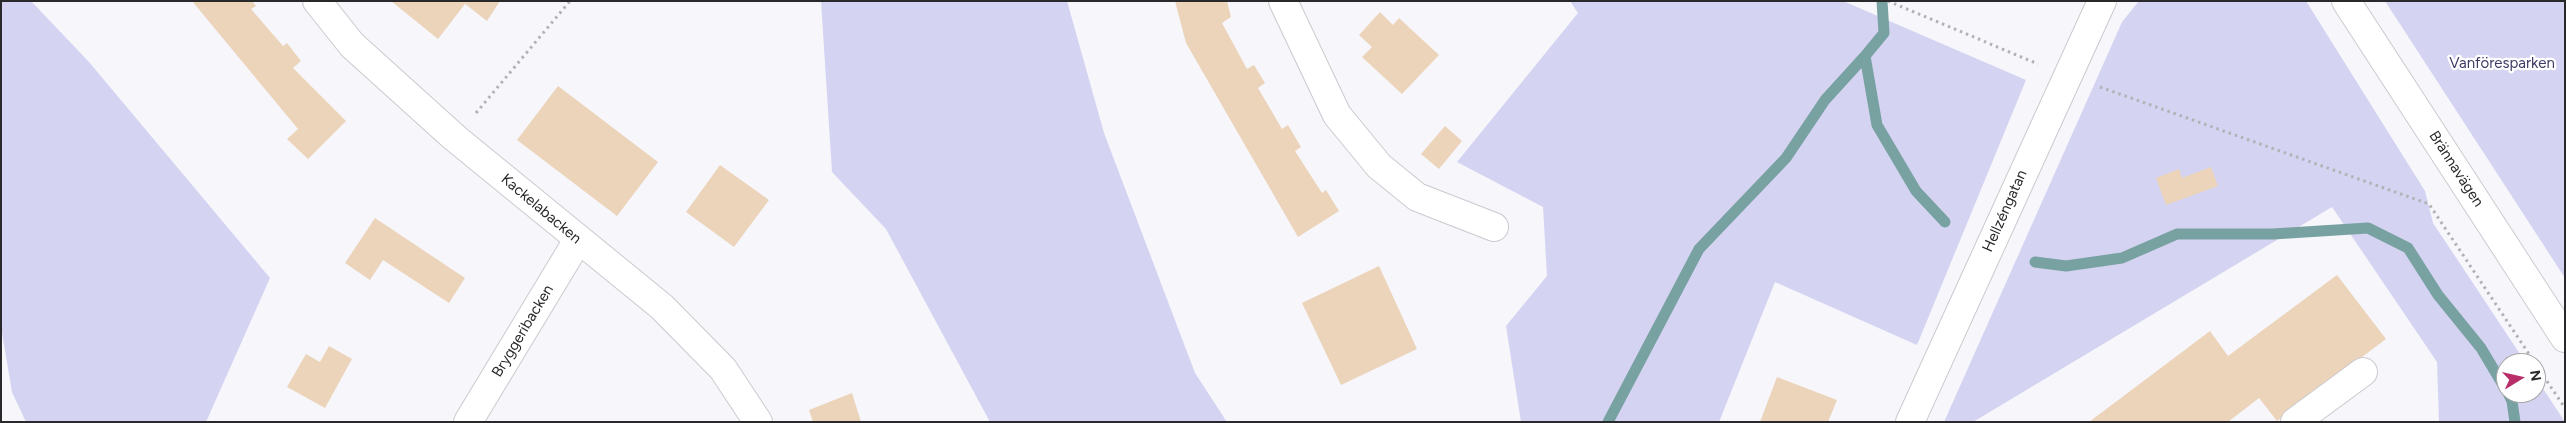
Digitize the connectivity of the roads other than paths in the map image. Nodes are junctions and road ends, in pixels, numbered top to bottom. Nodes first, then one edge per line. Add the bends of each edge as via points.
1 (317, 1) edge
2 (1283, 1) edge
3 (2102, 1) edge
4 (2346, 1) edge
5 (1494, 227) dead end
6 (578, 240) junction
7 (2565, 338) edge
8 (2362, 372) dead end
9 (468, 422) edge
10 (758, 422) edge
11 (1910, 422) edge
12 (2295, 422) edge

1 - 6 street, Kackelabacken via 352,45 455,138
2 - 5 street via 1336,115 1380,166 1417,197
3 - 11 street, Hellzéngatan
4 - 7 street, Brännavägen
6 - 9 street, Bryggeribacken
6 - 10 street, Kackelabacken via 662,307 723,369
8 - 12 street

